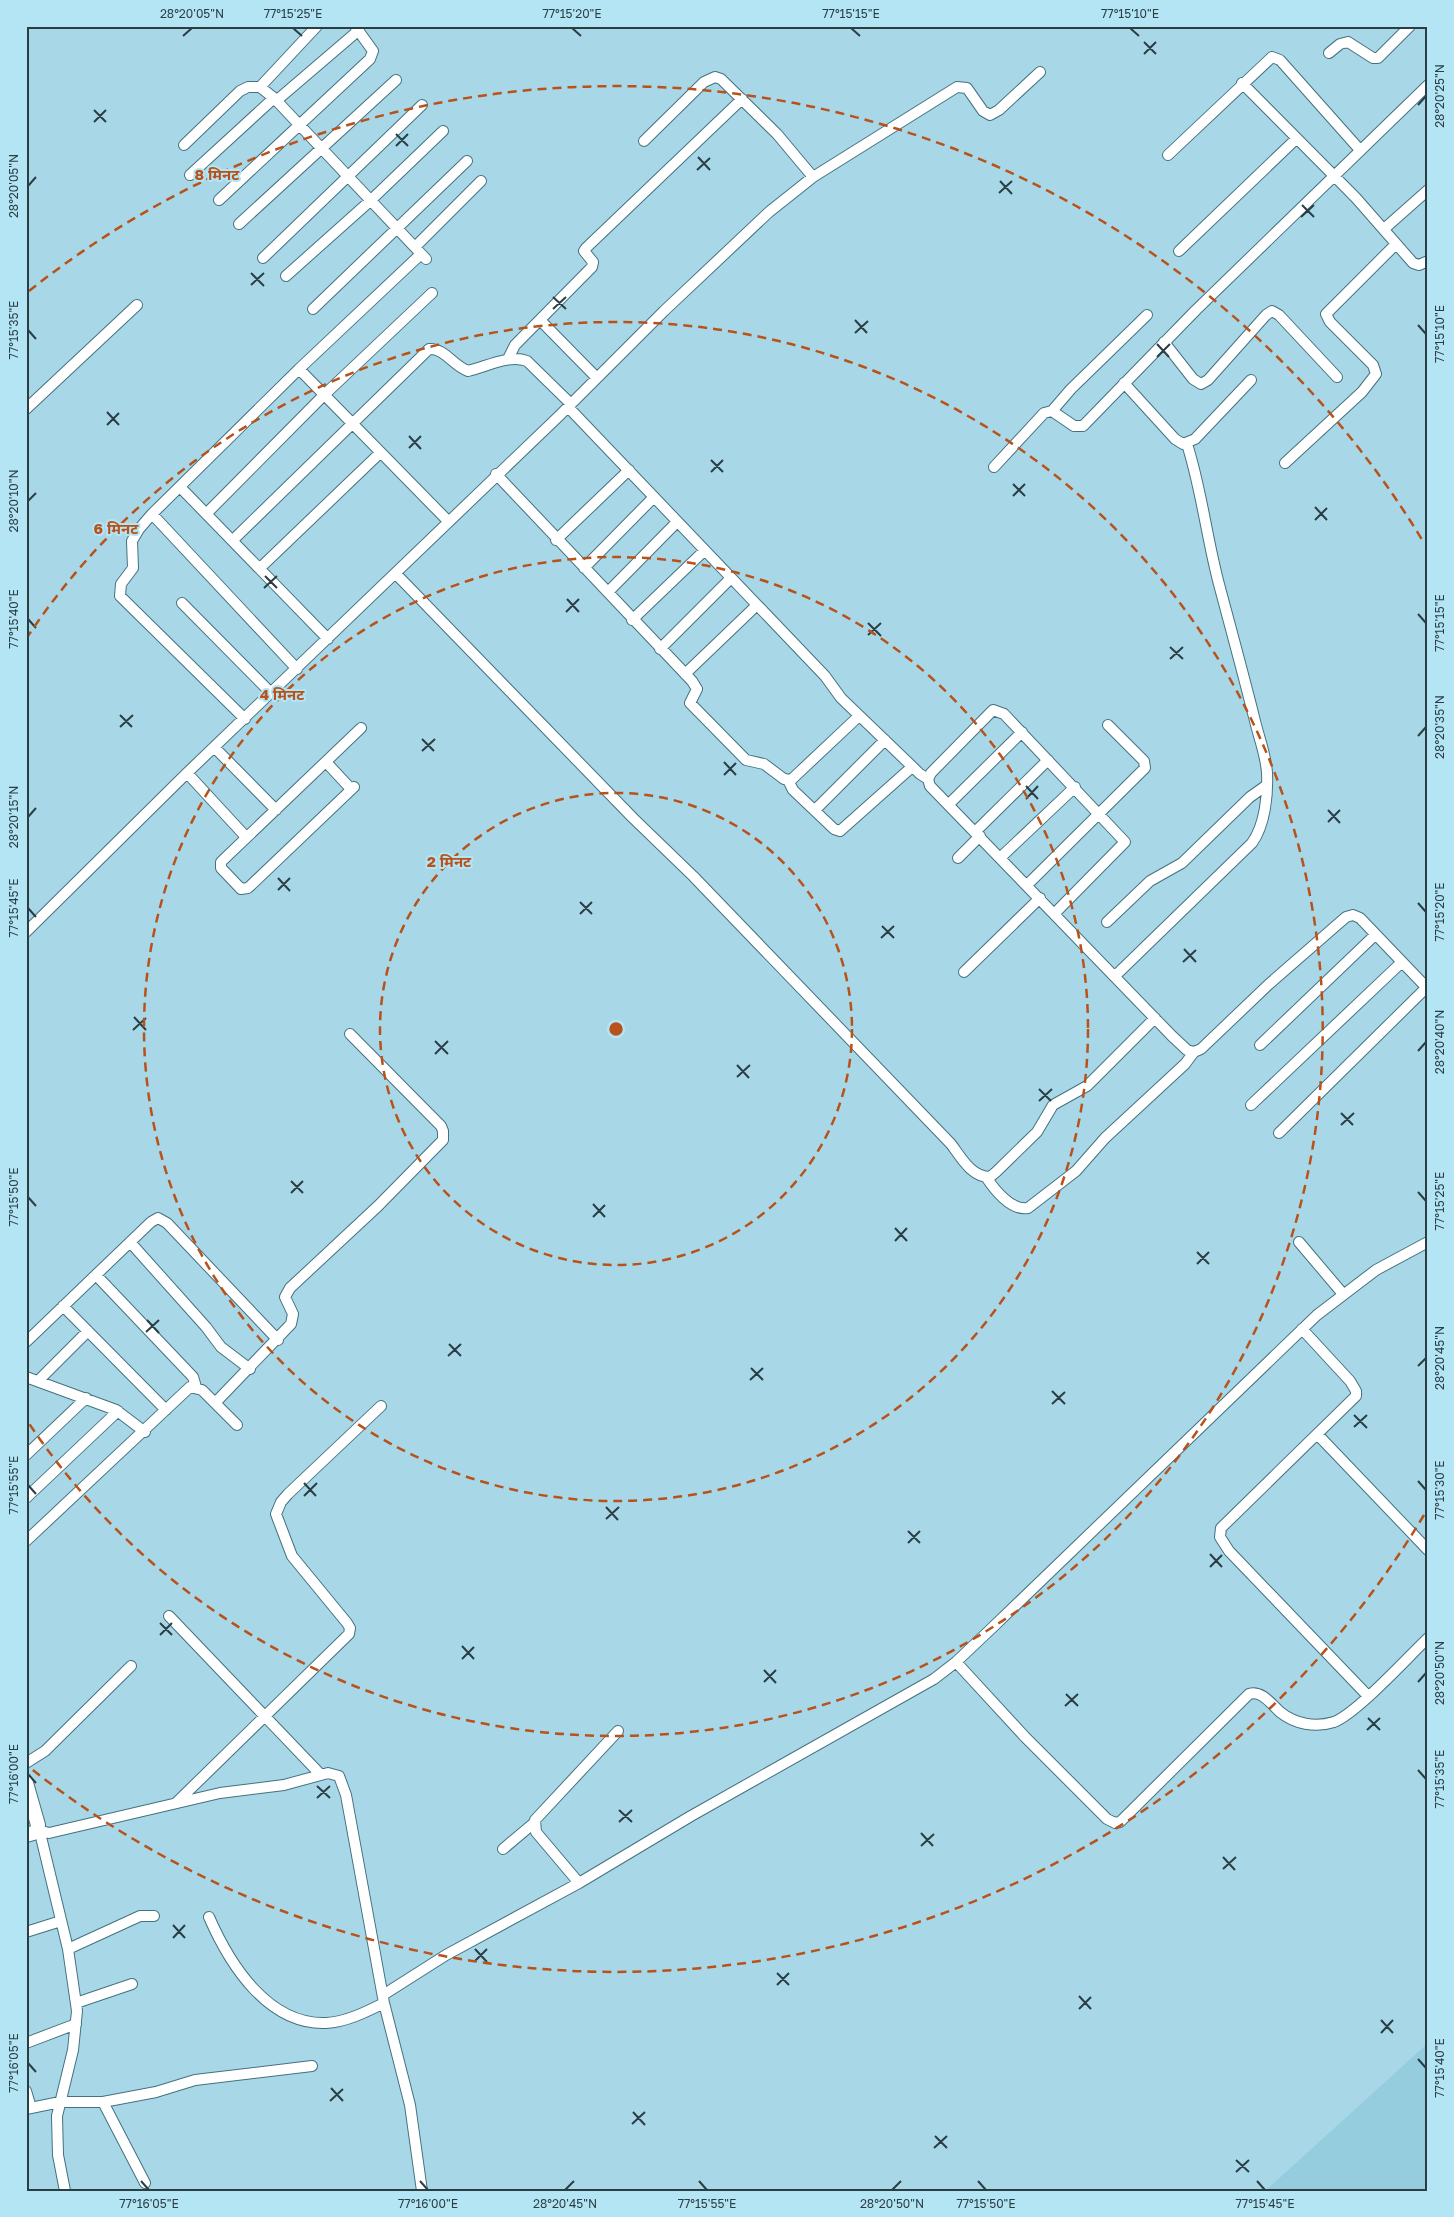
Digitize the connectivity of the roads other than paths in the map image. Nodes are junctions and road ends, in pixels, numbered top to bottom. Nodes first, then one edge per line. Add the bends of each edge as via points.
1 (317, 26) edge
2 (1410, 26) edge
3 (357, 28) edge
4 (1329, 53) dead end
5 (1040, 72) dead end
6 (396, 80) dead end
7 (1242, 83) junction
8 (1428, 85) edge
9 (260, 87) junction
10 (275, 100) junction
11 (742, 100) junction
12 (422, 105) dead end
13 (297, 124) junction
14 (443, 132) dead end
15 (1296, 138) junction
16 (644, 141) dead end
17 (184, 145) dead end
18 (320, 148) junction
19 (1360, 150) junction
20 (1168, 155) dead end
21 (467, 161) dead end
22 (190, 175) dead end
23 (346, 176) junction
24 (1334, 176) junction
25 (813, 177) junction
26 (482, 181) dead end
27 (1428, 190) edge
28 (218, 200) dead end
29 (370, 201) junction
30 (238, 224) dead end
31 (396, 228) junction
32 (1384, 229) junction
33 (1396, 244) junction
34 (1179, 251) dead end
35 (421, 253) junction
36 (263, 258) dead end
37 (1428, 261) edge
38 (286, 276) dead end
39 (432, 293) dead end
40 (137, 305) dead end
41 (313, 309) dead end
42 (1147, 315) dead end
43 (540, 320) junction
44 (1164, 342) junction
45 (508, 359) junction
46 (299, 370) junction
47 (1337, 376) dead end
48 (596, 378) junction
49 (1251, 380) dead end
50 (1124, 383) junction
51 (324, 395) junction
52 (569, 405) junction
53 (26, 409) edge
54 (1052, 411) junction
55 (352, 423) junction
56 (1187, 444) junction
57 (380, 453) junction
58 (1285, 462) dead end
59 (994, 467) dead end
60 (629, 470) junction
61 (496, 474) junction
62 (180, 487) junction
63 (654, 497) junction
64 (207, 513) junction
65 (152, 514) junction
66 (448, 521) junction
67 (677, 522) junction
68 (233, 540) junction
69 (556, 540) junction
70 (704, 550) junction
71 (260, 568) junction
72 (584, 568) junction
73 (396, 574) junction
74 (731, 578) junction
75 (608, 592) junction
76 (182, 603) dead end
77 (757, 605) junction
78 (632, 620) junction
79 (328, 639) junction
80 (660, 648) junction
81 (297, 669) junction
82 (686, 674) junction
83 (271, 693) junction
84 (859, 716) junction
85 (245, 719) junction
86 (1108, 725) dead end
87 (360, 728) dead end
88 (1022, 732) junction
89 (885, 740) junction
90 (214, 747) junction
91 (1048, 760) junction
92 (326, 762) junction
93 (912, 767) junction
94 (187, 773) junction
95 (928, 779) junction
96 (788, 780) junction
97 (1267, 785) junction
98 (1074, 787) junction
99 (949, 804) junction
100 (276, 810) junction
101 (815, 810) junction
102 (1100, 814) junction
103 (978, 833) junction
104 (246, 836) junction
105 (1001, 857) junction
106 (958, 858) dead end
107 (1027, 885) junction
108 (1040, 898) junction
109 (1055, 913) junction
110 (1107, 922) dead end
111 (26, 932) edge
112 (1376, 934) junction
113 (1402, 962) junction
114 (964, 972) dead end
115 (1115, 976) junction
116 (1427, 989) edge
117 (1155, 1018) junction
118 (350, 1034) dead end
119 (1260, 1045) dead end
120 (1194, 1052) junction
121 (1251, 1105) dead end
122 (1279, 1133) dead end
123 (986, 1176) junction
124 (130, 1242) junction
125 (1299, 1242) dead end
126 (1428, 1242) edge
127 (96, 1275) junction
128 (1343, 1294) junction
129 (63, 1306) junction
130 (1302, 1330) junction
131 (88, 1331) junction
132 (278, 1340) junction
133 (26, 1342) edge
134 (250, 1369) junction
135 (31, 1381) edge
136 (196, 1386) junction
137 (86, 1398) junction
138 (216, 1403) junction
139 (381, 1406) dead end
140 (166, 1410) junction
141 (118, 1411) junction
142 (237, 1425) dead end
143 (145, 1432) junction
144 (1318, 1435) junction
145 (26, 1455) edge
146 (26, 1498) edge
147 (27, 1538) edge
148 (1428, 1550) edge
149 (169, 1616) dead end
150 (1428, 1638) edge
151 (956, 1662) junction
152 (131, 1666) dead end
153 (1368, 1696) junction
154 (266, 1716) junction
155 (618, 1731) dead end
156 (26, 1763) edge
157 (321, 1775) junction
158 (26, 1783) edge
159 (176, 1804) junction
160 (534, 1823) junction
161 (34, 1832) edge
162 (503, 1849) dead end
163 (579, 1883) junction
164 (154, 1916) dead end
165 (209, 1917) dead end
166 (61, 1921) junction
167 (26, 1932) edge
168 (68, 1949) junction
169 (132, 1984) dead end
170 (383, 1999) junction
171 (76, 2003) junction
172 (76, 2024) junction
173 (26, 2043) edge
174 (312, 2066) dead end
175 (26, 2090) edge
176 (60, 2102) junction
177 (103, 2102) junction
178 (29, 2108) edge
179 (145, 2182) dead end
180 (65, 2191) edge
181 (422, 2191) edge

1 - 9 street
2 - 4 street via 1375,59 1348,42
3 - 10 street
3 - 13 street via 371,45 372,55
5 - 25 street via 990,115 983,111 967,88 957,88
6 - 18 street
7 - 15 street
7 - 19 street via 1268,58 1276,57
7 - 20 street
8 - 19 street
9 - 10 street
9 - 17 street via 240,91
10 - 13 street
10 - 22 street
11 - 16 street via 720,79 712,77
11 - 25 street via 777,134
11 - 43 street via 588,246 584,252 593,262 592,267
12 - 23 street
13 - 18 street
13 - 28 street
14 - 29 street
15 - 24 street
15 - 34 street
18 - 23 street
18 - 30 street
19 - 24 street
21 - 31 street
23 - 29 street
23 - 36 street
24 - 32 street
24 - 44 street
25 - 48 street via 769,212
26 - 35 street
27 - 32 street
29 - 31 street
29 - 38 street
31 - 35 street
31 - 41 street
32 - 33 street
33 - 37 street via 1413,263 1419,265
33 - 58 street via 1326,314 1373,365 1376,374 1362,392
35 - 46 street
39 - 51 street
40 - 53 street
42 - 54 street
43 - 45 street via 515,345
43 - 48 street
44 - 47 street via 1193,379 1201,384 1272,311
44 - 50 street
45 - 52 street via 527,361
45 - 55 street via 468,371 440,350 429,349
46 - 51 street
46 - 62 street
48 - 52 street
49 - 56 street
50 - 54 street via 1083,426 1074,426
50 - 56 street via 1175,439
51 - 55 street
51 - 64 street
52 - 60 street
52 - 61 street
54 - 59 street via 1039,417
55 - 57 street
55 - 68 street
56 - 97 street via 1216,572 1264,755
57 - 66 street
57 - 71 street
60 - 63 street
60 - 69 street
61 - 66 street
61 - 69 street
62 - 64 street
62 - 65 street
63 - 67 street
63 - 72 street
64 - 68 street
65 - 81 street
65 - 85 street via 134,536 133,568 121,584 120,596
66 - 73 street
67 - 70 street
67 - 75 street
68 - 71 street
69 - 72 street
70 - 74 street
70 - 78 street
71 - 79 street
72 - 75 street
73 - 79 street
73 - 123 street via 632,818 684,866 951,1144 963,1162
74 - 77 street
74 - 80 street
75 - 78 street
76 - 83 street
77 - 82 street
77 - 84 street
78 - 80 street
79 - 81 street
80 - 82 street
81 - 83 street
82 - 96 street via 696,686 690,701 692,706 746,760 767,766
83 - 85 street
84 - 89 street
84 - 96 street
85 - 90 street
86 - 102 street via 1146,764
87 - 92 street
88 - 91 street
88 - 95 street via 1004,714 993,710
88 - 99 street
89 - 93 street
89 - 101 street
90 - 94 street
90 - 100 street
91 - 98 street
91 - 103 street
92 - 100 street
92 - 104 street via 352,788 245,890 220,864
93 - 95 street
93 - 101 street via 842,830 834,829
94 - 104 street
94 - 111 street
95 - 99 street via 930,786
96 - 101 street via 793,790
97 - 110 street via 1250,797 1182,863 1150,881
97 - 115 street via 1260,826 1252,843
98 - 102 street
98 - 105 street
99 - 103 street
100 - 104 street
102 - 107 street
102 - 109 street via 1125,842
103 - 105 street
103 - 106 street
105 - 107 street
107 - 108 street
108 - 109 street
108 - 114 street
109 - 115 street
112 - 113 street
112 - 119 street
112 - 120 street via 1356,916 1346,917
113 - 116 street
113 - 121 street
115 - 117 street
116 - 122 street
117 - 120 street
117 - 123 street via 1087,1086 1053,1105 1032,1137 996,1172
118 - 132 street via 440,1126 443,1140 288,1290 285,1298 293,1321
120 - 123 street via 1105,1138 1081,1167 1028,1208 1011,1204
124 - 127 street
124 - 132 street via 155,1219 164,1220
124 - 134 street via 220,1347
125 - 128 street
126 - 128 street via 1376,1270
127 - 129 street
127 - 136 street via 193,1377
128 - 130 street
129 - 131 street
129 - 133 street
130 - 144 street via 1350,1380 1356,1391 1353,1402
130 - 151 street
131 - 135 street
131 - 140 street
132 - 134 street
134 - 138 street
135 - 137 street
136 - 138 street
136 - 140 street via 190,1387
137 - 141 street
137 - 145 street
138 - 142 street
139 - 154 street via 288,1494 276,1510 294,1560 347,1623 350,1631
140 - 143 street
141 - 143 street
141 - 146 street
143 - 147 street
144 - 148 street
144 - 153 street via 1222,1528 1220,1537 1229,1551
149 - 154 street
150 - 153 street
151 - 153 street via 1052,1764 1107,1819 1115,1823 1120,1822 1249,1694 1261,1695 1294,1721 1314,1724 1340,1719
151 - 163 street via 887,1706
152 - 156 street via 45,1751
154 - 157 street
154 - 159 street
155 - 160 street
157 - 159 street via 284,1785
157 - 170 street via 332,1773 339,1776 346,1795
158 - 161 street
159 - 161 street via 49,1833
160 - 162 street
160 - 163 street via 536,1832
161 - 166 street via 41,1840
163 - 170 street via 446,1955
164 - 168 street via 140,1916
165 - 170 street via 227,1953 246,1978 273,2007 290,2018 328,2023 358,2015
166 - 167 street
166 - 168 street
168 - 171 street
169 - 171 street
170 - 181 street via 410,2105
171 - 172 street
172 - 173 street
172 - 176 street
174 - 177 street via 195,2080
175 - 178 street
176 - 177 street
176 - 178 street
176 - 180 street via 57,2141
177 - 179 street

